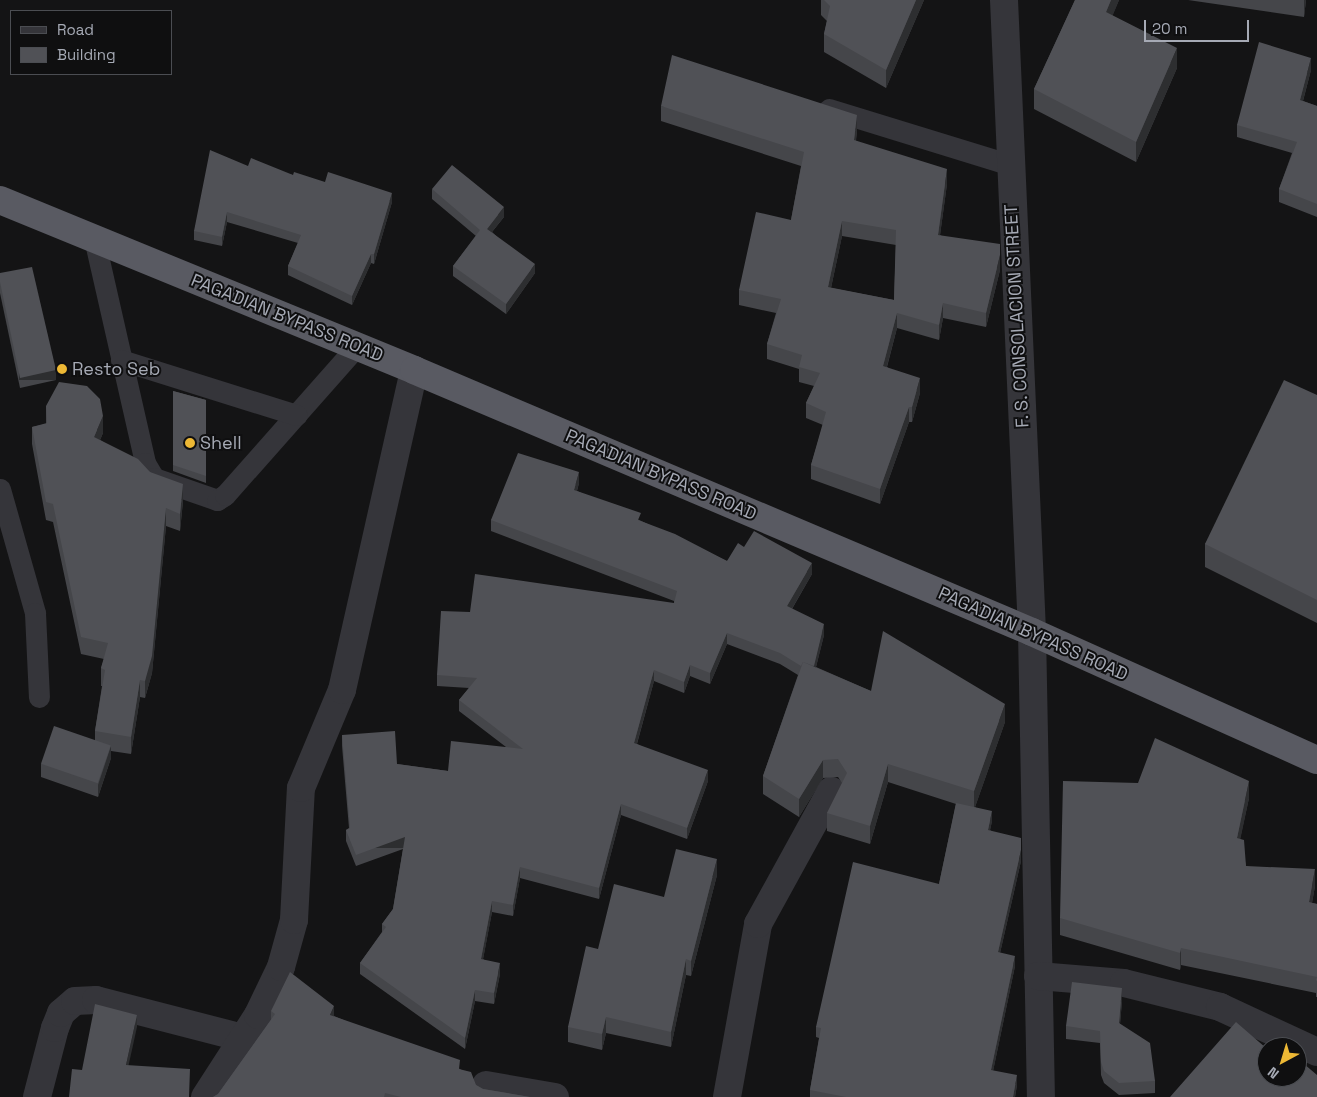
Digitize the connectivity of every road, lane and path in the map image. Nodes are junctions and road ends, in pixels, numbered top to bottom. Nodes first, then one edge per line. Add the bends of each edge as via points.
1 (1004, 0) edge
2 (806, 101) edge
3 (1010, 165) junction
4 (0, 200) edge
5 (94, 238) junction
6 (356, 347) junction
7 (122, 360) junction
8 (414, 370) junction
9 (297, 415) junction
10 (0, 489) edge
11 (1032, 632) junction
12 (39, 696) dead end
13 (1317, 760) edge
14 (831, 790) dead end
15 (1038, 976) junction
16 (244, 1038) junction
17 (1317, 1052) edge
18 (486, 1085) dead end
19 (37, 1097) edge
20 (205, 1097) edge
21 (555, 1097) edge
22 (727, 1097) edge
23 (1041, 1097) edge

1 - 3 street, F. S. CONSOLACION STREET
2 - 3 lane
3 - 11 street, F. S. CONSOLACION STREET
4 - 5 highway, PAGADIAN BYPASS ROAD
5 - 6 highway, PAGADIAN BYPASS ROAD
5 - 7 lane
6 - 8 highway, PAGADIAN BYPASS ROAD
6 - 9 lane
7 - 9 lane
7 - 9 lane via 148,472 154,478 217,500 234,488
8 - 11 highway, PAGADIAN BYPASS ROAD
8 - 16 street via 342,690 301,788 294,920 281,967
10 - 12 lane via 35,613
11 - 13 highway, PAGADIAN BYPASS ROAD
11 - 15 street, F. S. CONSOLACION STREET
14 - 22 street via 758,924
15 - 17 street via 1124,983 1220,1007
15 - 23 street, F. S. CONSOLACION STREET
16 - 19 street via 96,1000 75,1001 58,1020
16 - 20 street
18 - 21 street

